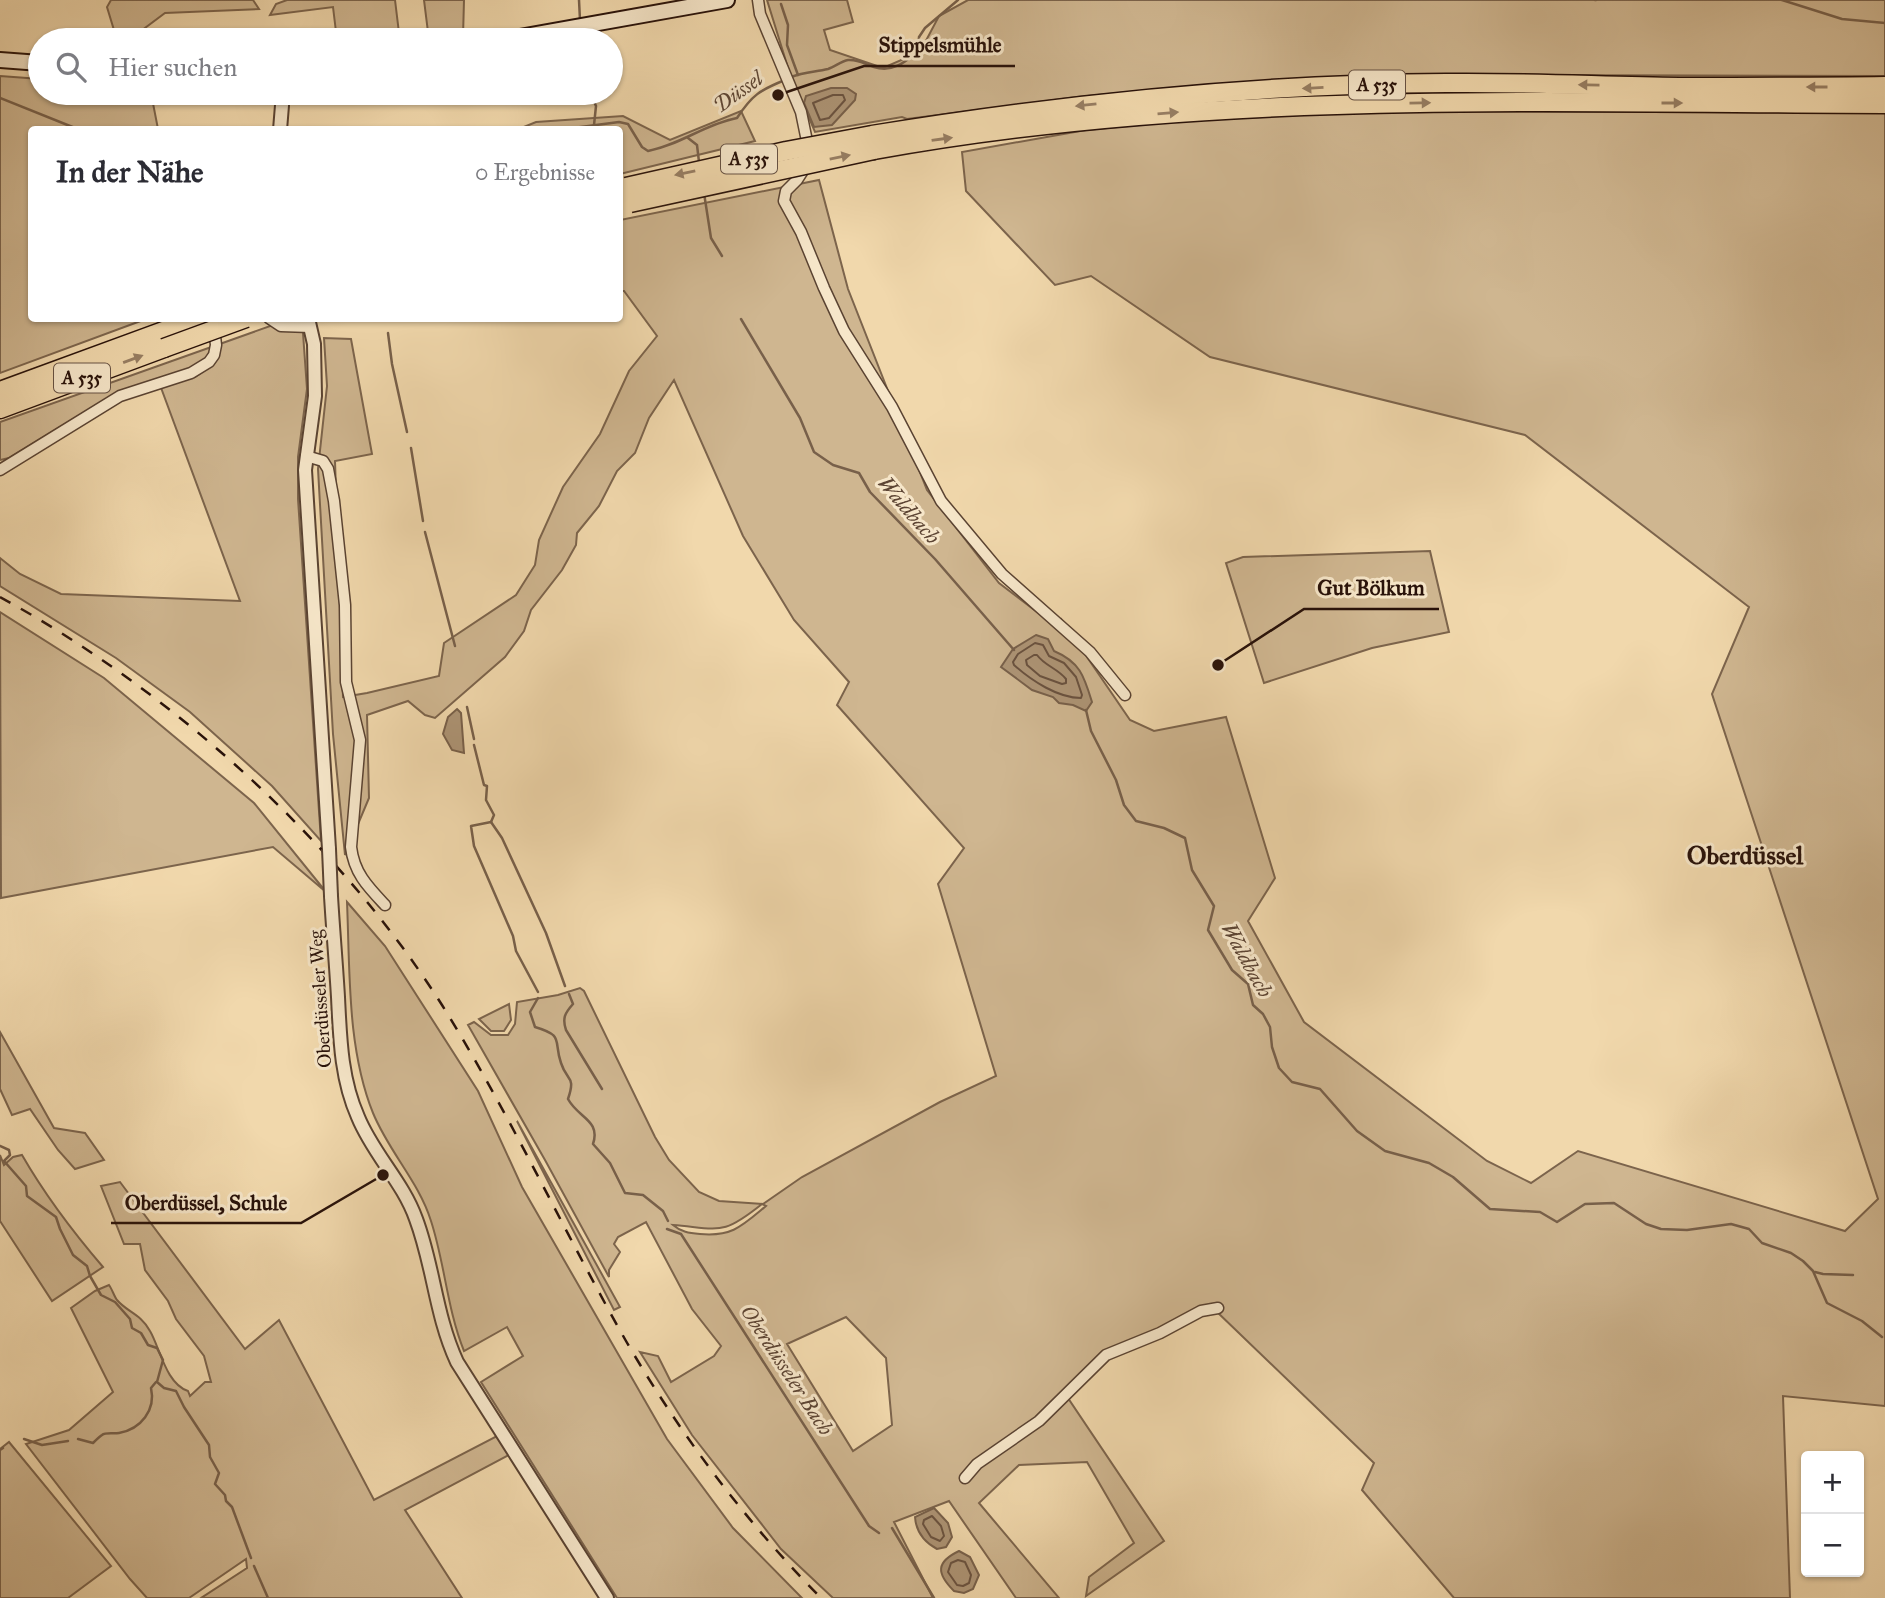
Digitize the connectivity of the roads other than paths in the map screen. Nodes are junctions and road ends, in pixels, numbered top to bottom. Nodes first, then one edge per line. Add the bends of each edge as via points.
1 (727, 0) edge
2 (758, 0) edge
3 (570, 28) edge
4 (0, 61) edge
5 (28, 62) edge
6 (1885, 86) edge
7 (1885, 104) edge
8 (282, 105) edge
9 (280, 126) edge
10 (873, 143) junction
11 (624, 196) edge
12 (192, 322) edge
13 (213, 322) edge
14 (232, 322) edge
15 (275, 322) edge
16 (309, 323) edge
17 (162, 340) junction
18 (0, 391) edge
19 (0, 408) edge
20 (306, 456) junction
21 (0, 470) edge
22 (1125, 695) dead end
23 (385, 905) dead end
24 (1218, 1308) dead end
25 (965, 1478) dead end
26 (607, 1598) edge

1 - 3 main road
2 - 22 street via 803,120 809,156 805,170 783,198 844,331 949,511 1002,574 1090,652
4 - 5 main road
6 -> 10 highway, A 535 via 1445,83 1310,88 981,117
10 -> 7 highway, A 535 via 1181,112 1283,107
8 - 9 street
10 - 11 highway, A 535, bridge via 786,151
12 - 17 highway, A 535
13 - 21 street via 216,345 209,362 191,373 120,396
14 - 17 highway, A 535, bridge
15 - 16 street, Oberdüsseler Weg via 281,326
16 - 20 street, Oberdüsseler Weg via 315,396
17 - 18 highway, A 535
19 -> 17 highway, A 535
20 - 23 street via 323,461 328,469 334,501 345,605 346,681 360,740 353,862
20 - 26 street, Oberdüsseler Weg, bridge via 346,1083 372,1145 416,1217 439,1314 457,1362
24 - 25 street via 1201,1311 1160,1334 1106,1355 1039,1420 977,1464

